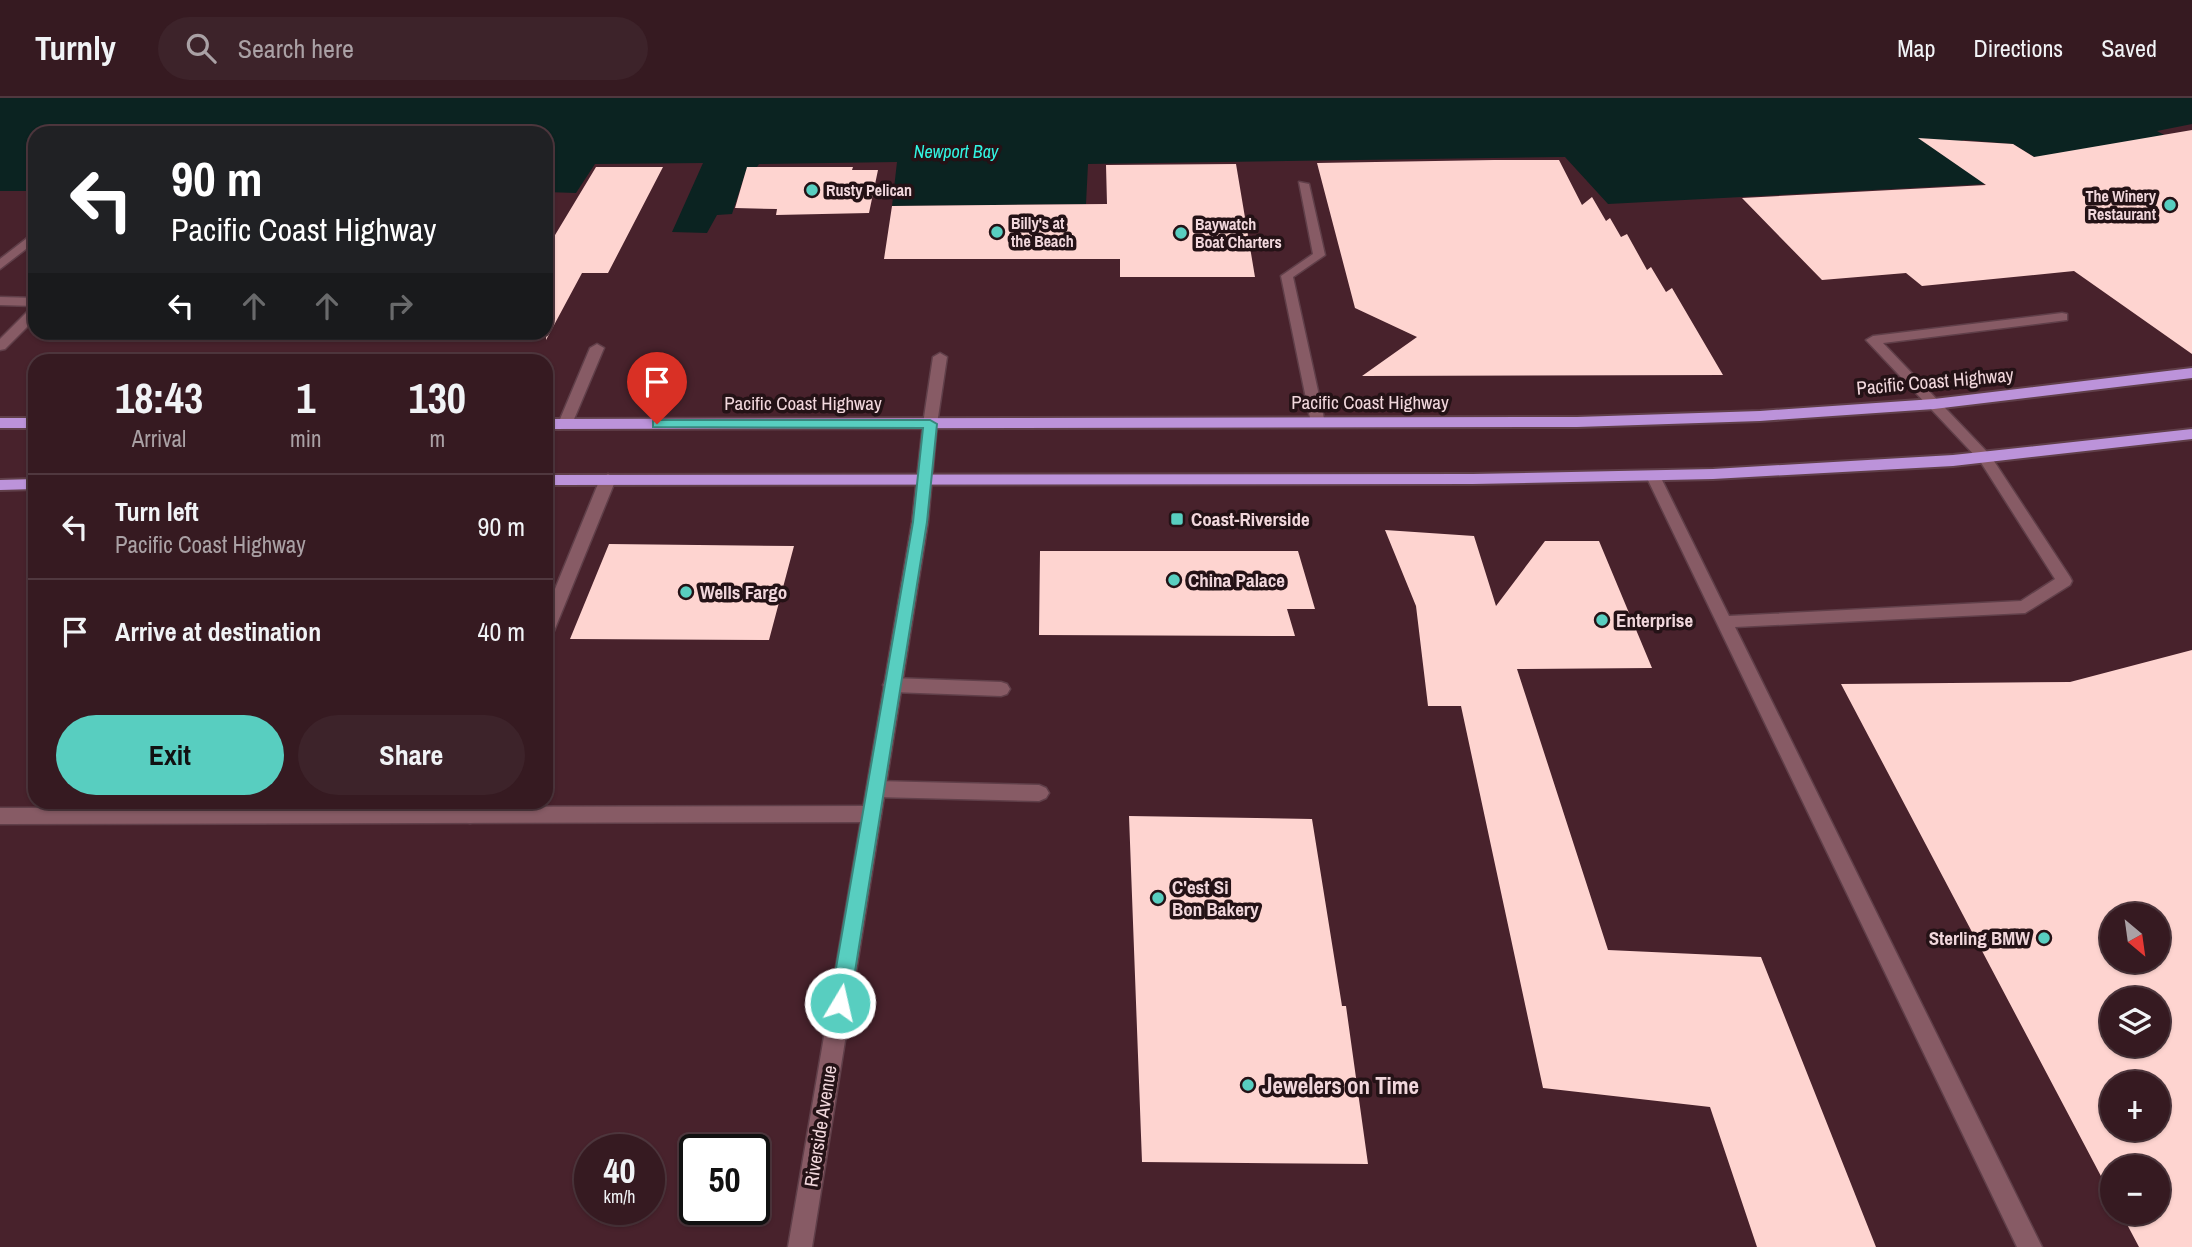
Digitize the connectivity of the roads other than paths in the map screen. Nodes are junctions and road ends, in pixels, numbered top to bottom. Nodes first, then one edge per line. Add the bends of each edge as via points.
1 (1303, 184) dead end
2 (28, 242) edge
3 (0, 265) edge
4 (0, 301) edge
5 (28, 302) edge
6 (2062, 317) dead end
7 (28, 319) edge
8 (0, 346) edge
9 (597, 348) dead end
10 (940, 357) dead end
11 (2192, 373) edge
12 (1934, 404) junction
13 (28, 423) edge
14 (0, 424) edge
15 (553, 424) edge
16 (565, 424) junction
17 (930, 424) junction
18 (1318, 424) junction
19 (2192, 434) edge
20 (1985, 458) junction
21 (1654, 478) junction
22 (924, 479) junction
23 (553, 480) edge
24 (608, 480) junction
25 (28, 484) edge
26 (0, 485) edge
27 (553, 614) edge
28 (1724, 622) junction
29 (892, 685) junction
30 (1001, 689) dead end
31 (876, 789) junction
32 (1039, 793) dead end
33 (414, 809) edge
34 (539, 809) edge
35 (871, 814) junction
36 (0, 816) edge
37 (800, 1247) edge
38 (2030, 1247) edge

1 - 18 main road via 1319,255 1287,276
2 - 3 main road
4 - 5 main road
6 - 12 main road via 1873,340
7 - 8 main road
9 - 16 main road
10 - 17 main road, Riverside Avenue
11 - 12 highway, Pacific Coast Highway
12 - 18 highway, Pacific Coast Highway via 1590,422
12 - 20 main road
13 - 14 highway
15 - 16 highway, Pacific Coast Highway
16 - 17 highway, Pacific Coast Highway
17 - 18 highway, Pacific Coast Highway
17 - 22 main road, Riverside Avenue
19 - 20 highway
20 - 21 highway
20 - 28 main road via 2064,581 2025,607
21 - 22 highway
21 - 28 main road
22 - 24 highway
22 - 29 main road, Riverside Avenue
23 - 24 highway
24 - 27 main road
25 - 26 highway
28 - 38 main road
29 - 30 main road
29 - 31 main road, Riverside Avenue
31 - 32 main road
31 - 35 main road, Riverside Avenue
33 - 36 main road
34 - 35 main road
35 - 37 main road, Riverside Avenue

